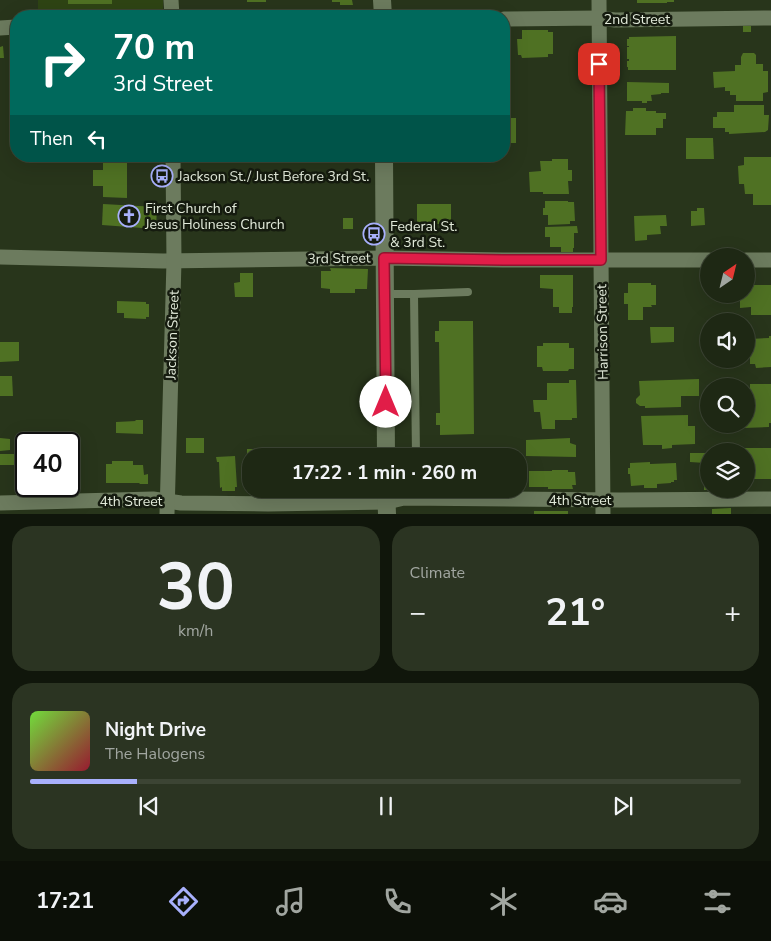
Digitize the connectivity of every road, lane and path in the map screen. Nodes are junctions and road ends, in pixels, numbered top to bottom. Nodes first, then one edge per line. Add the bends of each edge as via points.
1 (599, 0) edge
2 (510, 18) edge
3 (599, 18) junction
4 (771, 18) edge
5 (173, 162) edge
6 (384, 162) edge
7 (0, 257) edge
8 (384, 258) junction
9 (601, 260) junction
10 (700, 260) edge
11 (755, 260) edge
12 (771, 260) edge
13 (174, 261) junction
14 (468, 292) dead end
15 (385, 294) junction
16 (414, 294) junction
17 (386, 448) edge
18 (416, 448) edge
19 (771, 499) edge
20 (387, 501) edge
21 (0, 503) edge
22 (167, 507) edge
23 (603, 507) edge

1 - 3 street, Harrison Street
2 - 3 street, 2nd Street
3 - 4 street, 2nd Street
3 - 9 street, Harrison Street
5 - 13 street, Jackson Street
6 - 8 street
7 - 13 street, 3rd Street
8 - 9 street, 3rd Street
8 - 13 street, 3rd Street
8 - 15 street
9 - 10 street, 3rd Street
9 - 23 street, Harrison Street
11 - 12 street
13 - 22 street, Jackson Street
14 - 16 lane
15 - 16 lane
15 - 17 street
16 - 18 lane
19 - 23 street, 4th Street
20 - 22 street, 4th Street via 181,504
20 - 23 street, 4th Street via 404,498
21 - 22 street, 4th Street via 153,499

